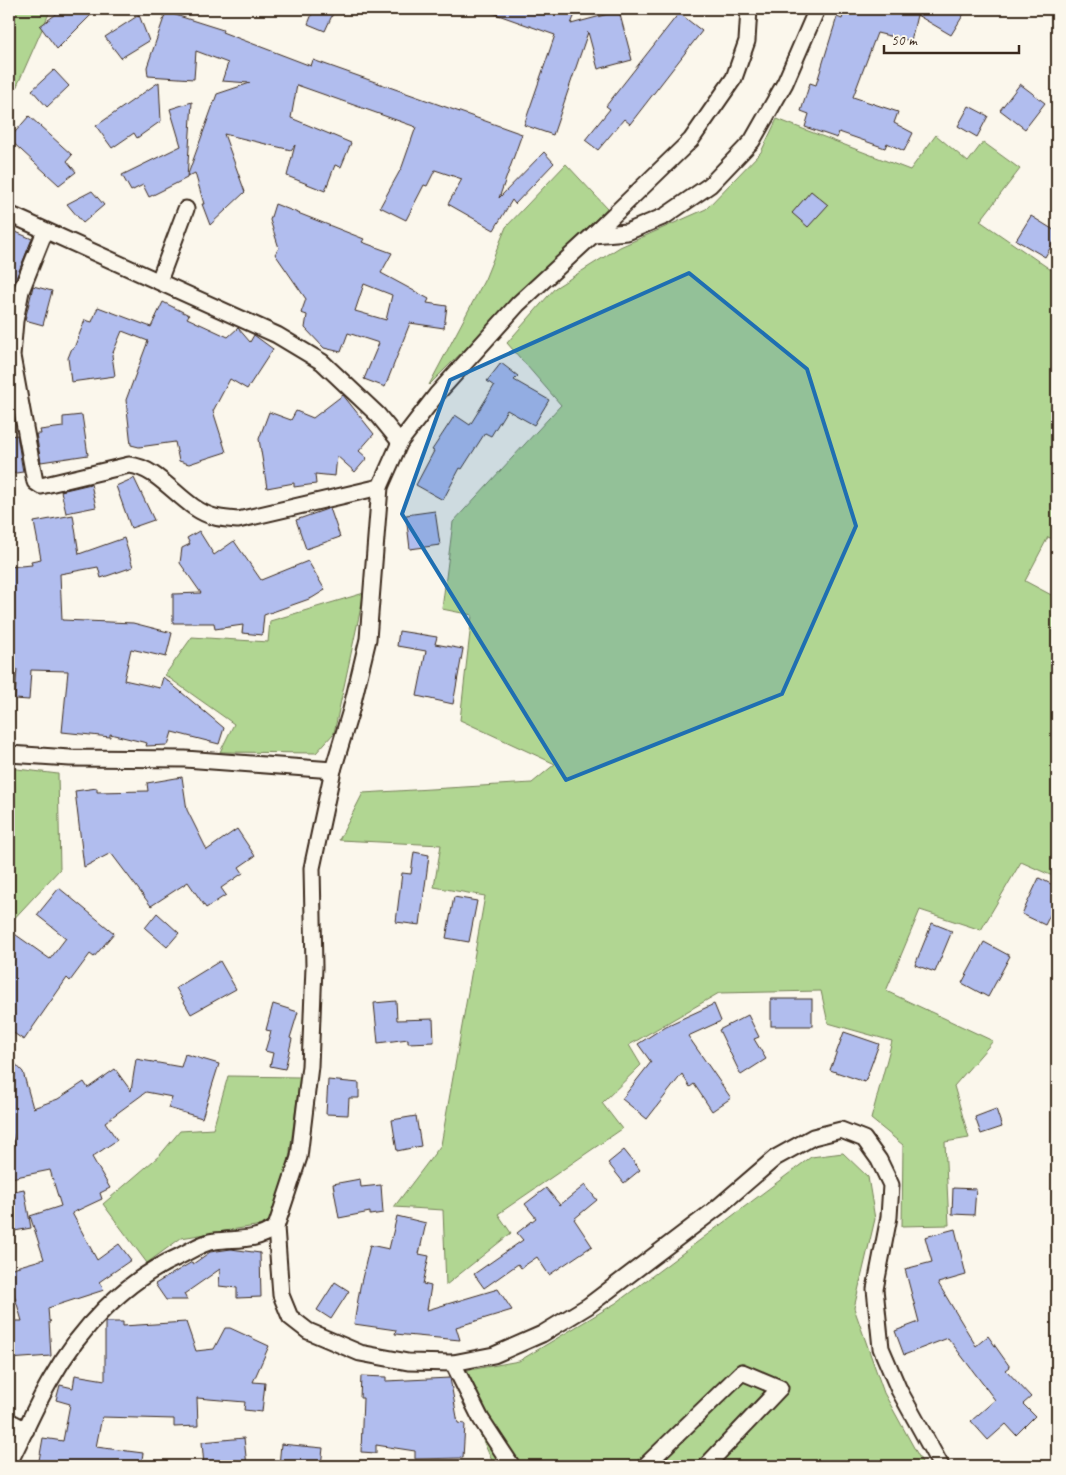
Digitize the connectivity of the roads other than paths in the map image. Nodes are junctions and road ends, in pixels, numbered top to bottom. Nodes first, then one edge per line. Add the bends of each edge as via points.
1 (750, 9) edge
2 (817, 9) edge
3 (186, 209) dead end
4 (9, 214) edge
5 (45, 231) junction
6 (593, 235) junction
7 (159, 281) junction
8 (400, 442) junction
9 (380, 487) junction
10 (9, 754) edge
11 (333, 770) junction
12 (276, 1227) junction
13 (453, 1363) junction
14 (9, 1421) edge
15 (26, 1430) junction
16 (9, 1463) edge
17 (512, 1466) edge
18 (646, 1466) edge
19 (706, 1466) edge
20 (941, 1466) edge

1 - 6 street via 747,41 734,78 696,132
2 - 6 street via 785,83 752,141 710,185 666,216 627,232
3 - 7 street
4 - 5 street
5 - 7 street
5 - 9 street via 21,291 14,321 12,356 35,482 41,486 129,465 141,466 197,509 214,517 238,520
6 - 8 street via 518,304 437,394
7 - 8 street via 276,335 322,362 378,415
8 - 9 street
9 - 11 street via 368,639
10 - 11 street via 185,759
11 - 12 street via 312,868 314,966 304,1120 299,1157
12 - 13 street via 281,1295 290,1317 308,1331 360,1353 408,1362
12 - 15 street via 253,1238 212,1241 174,1258 136,1282 92,1320 50,1380
13 - 17 street via 481,1419
13 - 20 street via 494,1355 542,1334 588,1306 717,1208 774,1158 813,1137 841,1130 864,1139 891,1185 889,1217 875,1289 881,1348 899,1390
14 - 15 street
15 - 16 street
18 - 19 street via 742,1372 780,1388

